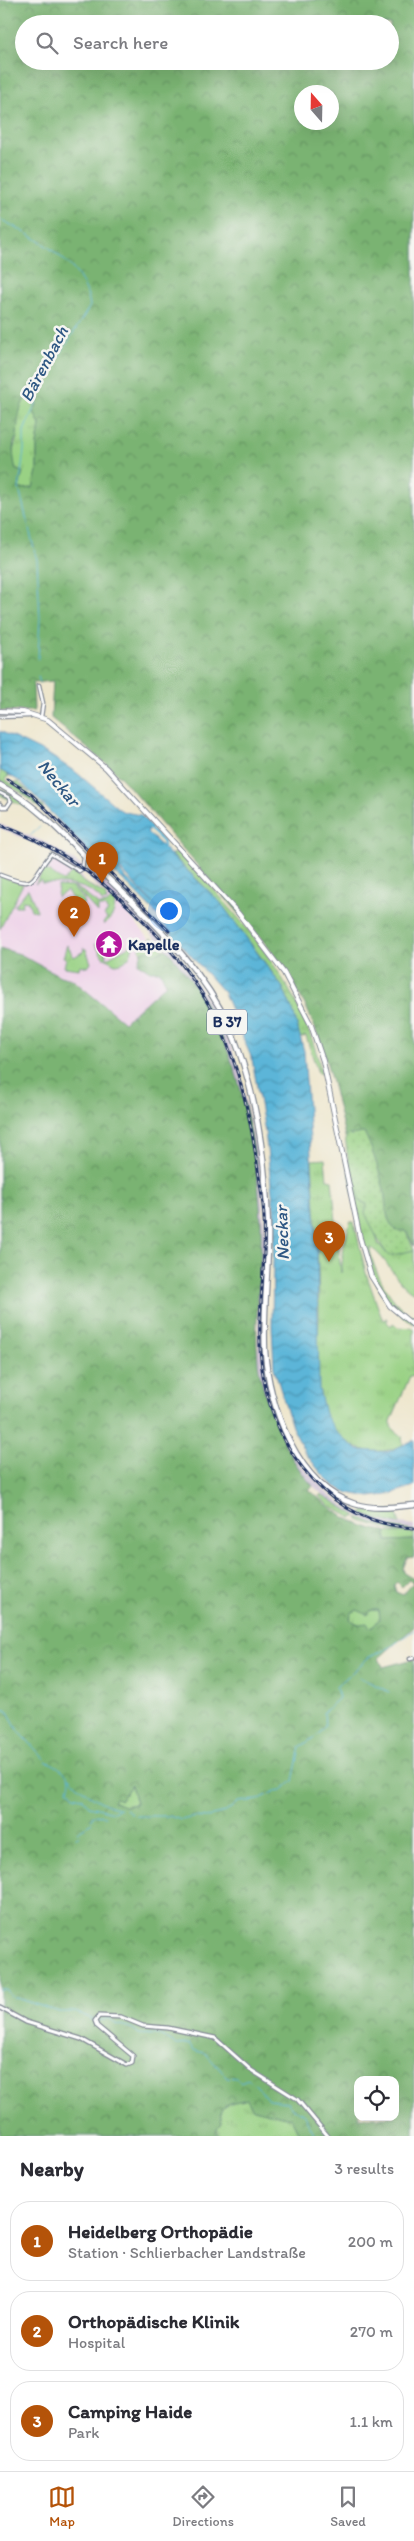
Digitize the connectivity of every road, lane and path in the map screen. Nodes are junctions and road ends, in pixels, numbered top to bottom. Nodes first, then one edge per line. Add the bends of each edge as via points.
1 (39, 685) dead end
2 (0, 712) edge
3 (31, 714) junction
4 (0, 717) edge
5 (41, 717) junction
6 (0, 785) edge
7 (0, 793) edge
8 (0, 804) edge
9 (84, 856) junction
10 (91, 862) junction
11 (83, 864) junction
12 (0, 875) edge
13 (414, 1326) edge
14 (414, 1505) edge
15 (0, 2008) edge
16 (328, 2136) edge

1 - 5 street via 43,702
2 - 3 main road
3 - 4 street
3 - 5 main road
5 - 13 main road via 58,727 106,768 238,912 290,984 320,1051 371,1276 390,1306
6 - 9 main road, B 37 via 38,810
7 - 8 street via 11,801 7,807
9 - 10 main road, B 37
9 - 11 street
10 - 11 street
10 - 14 main road, B 37 via 184,957 205,984 226,1018 243,1064 254,1114 267,1208 266,1359 274,1399 286,1433 305,1466 327,1489 352,1503 388,1507
11 - 12 street via 82,870 78,870 51,854 33,880 21,883
15 - 16 street via 28,2024 77,2038 127,2065 132,2063 133,2056 97,2026 99,2016 119,2016 143,2026 213,2037 251,2070 297,2099

